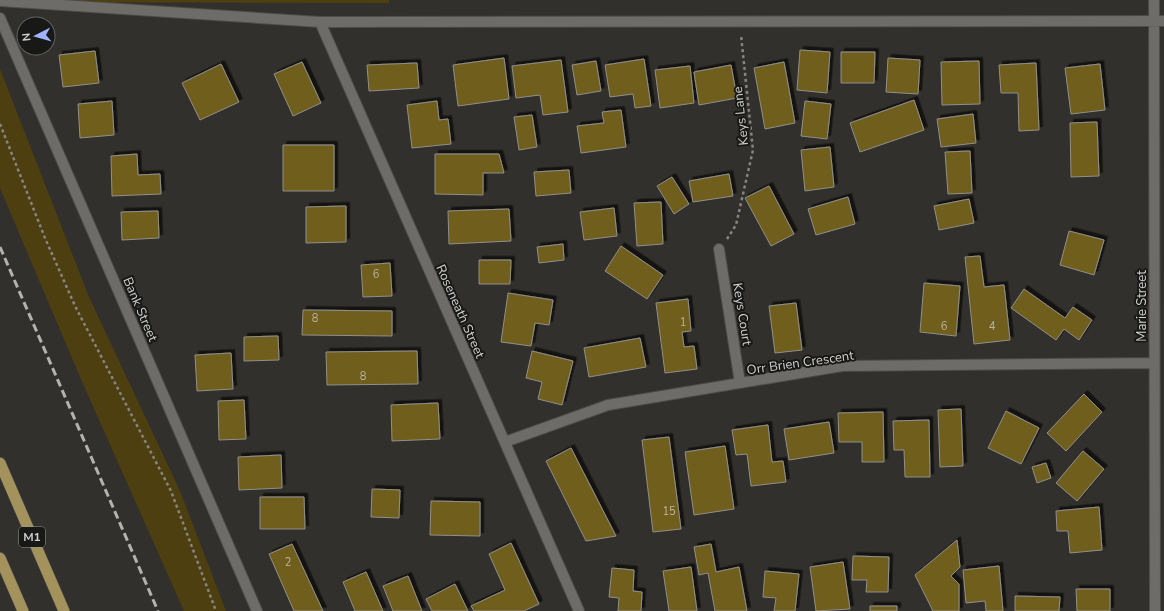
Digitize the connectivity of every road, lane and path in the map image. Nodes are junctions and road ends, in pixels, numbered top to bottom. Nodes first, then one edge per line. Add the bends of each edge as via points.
1 (1154, 0) edge
2 (0, 1) edge
3 (0, 18) edge
4 (1159, 21) edge
5 (320, 22) junction
6 (741, 22) junction
7 (0, 124) edge
8 (719, 249) joint
9 (1154, 363) junction
10 (740, 383) junction
11 (505, 442) junction
12 (0, 463) edge
13 (0, 558) edge
14 (23, 611) edge
15 (64, 611) edge
16 (216, 611) edge
17 (257, 611) edge
18 (579, 611) edge
19 (1155, 611) edge

1 - 4 street, Marie Street
2 - 5 street
3 - 17 street, Bank Street
4 - 6 street
4 - 9 street, Marie Street
5 - 6 street
5 - 11 street, Roseneath Street
6 - 8 path, Keys Lane via 753,150 736,226
7 - 16 path via 75,306 171,491
8 - 10 street, Keys Court
9 - 10 street, Orr Brien Crescent via 842,366
9 - 19 street, Marie Street
10 - 11 street, Orr Brien Crescent via 608,405
11 - 18 street, Roseneath Street
12 - 15 highway, M1
13 - 14 highway

